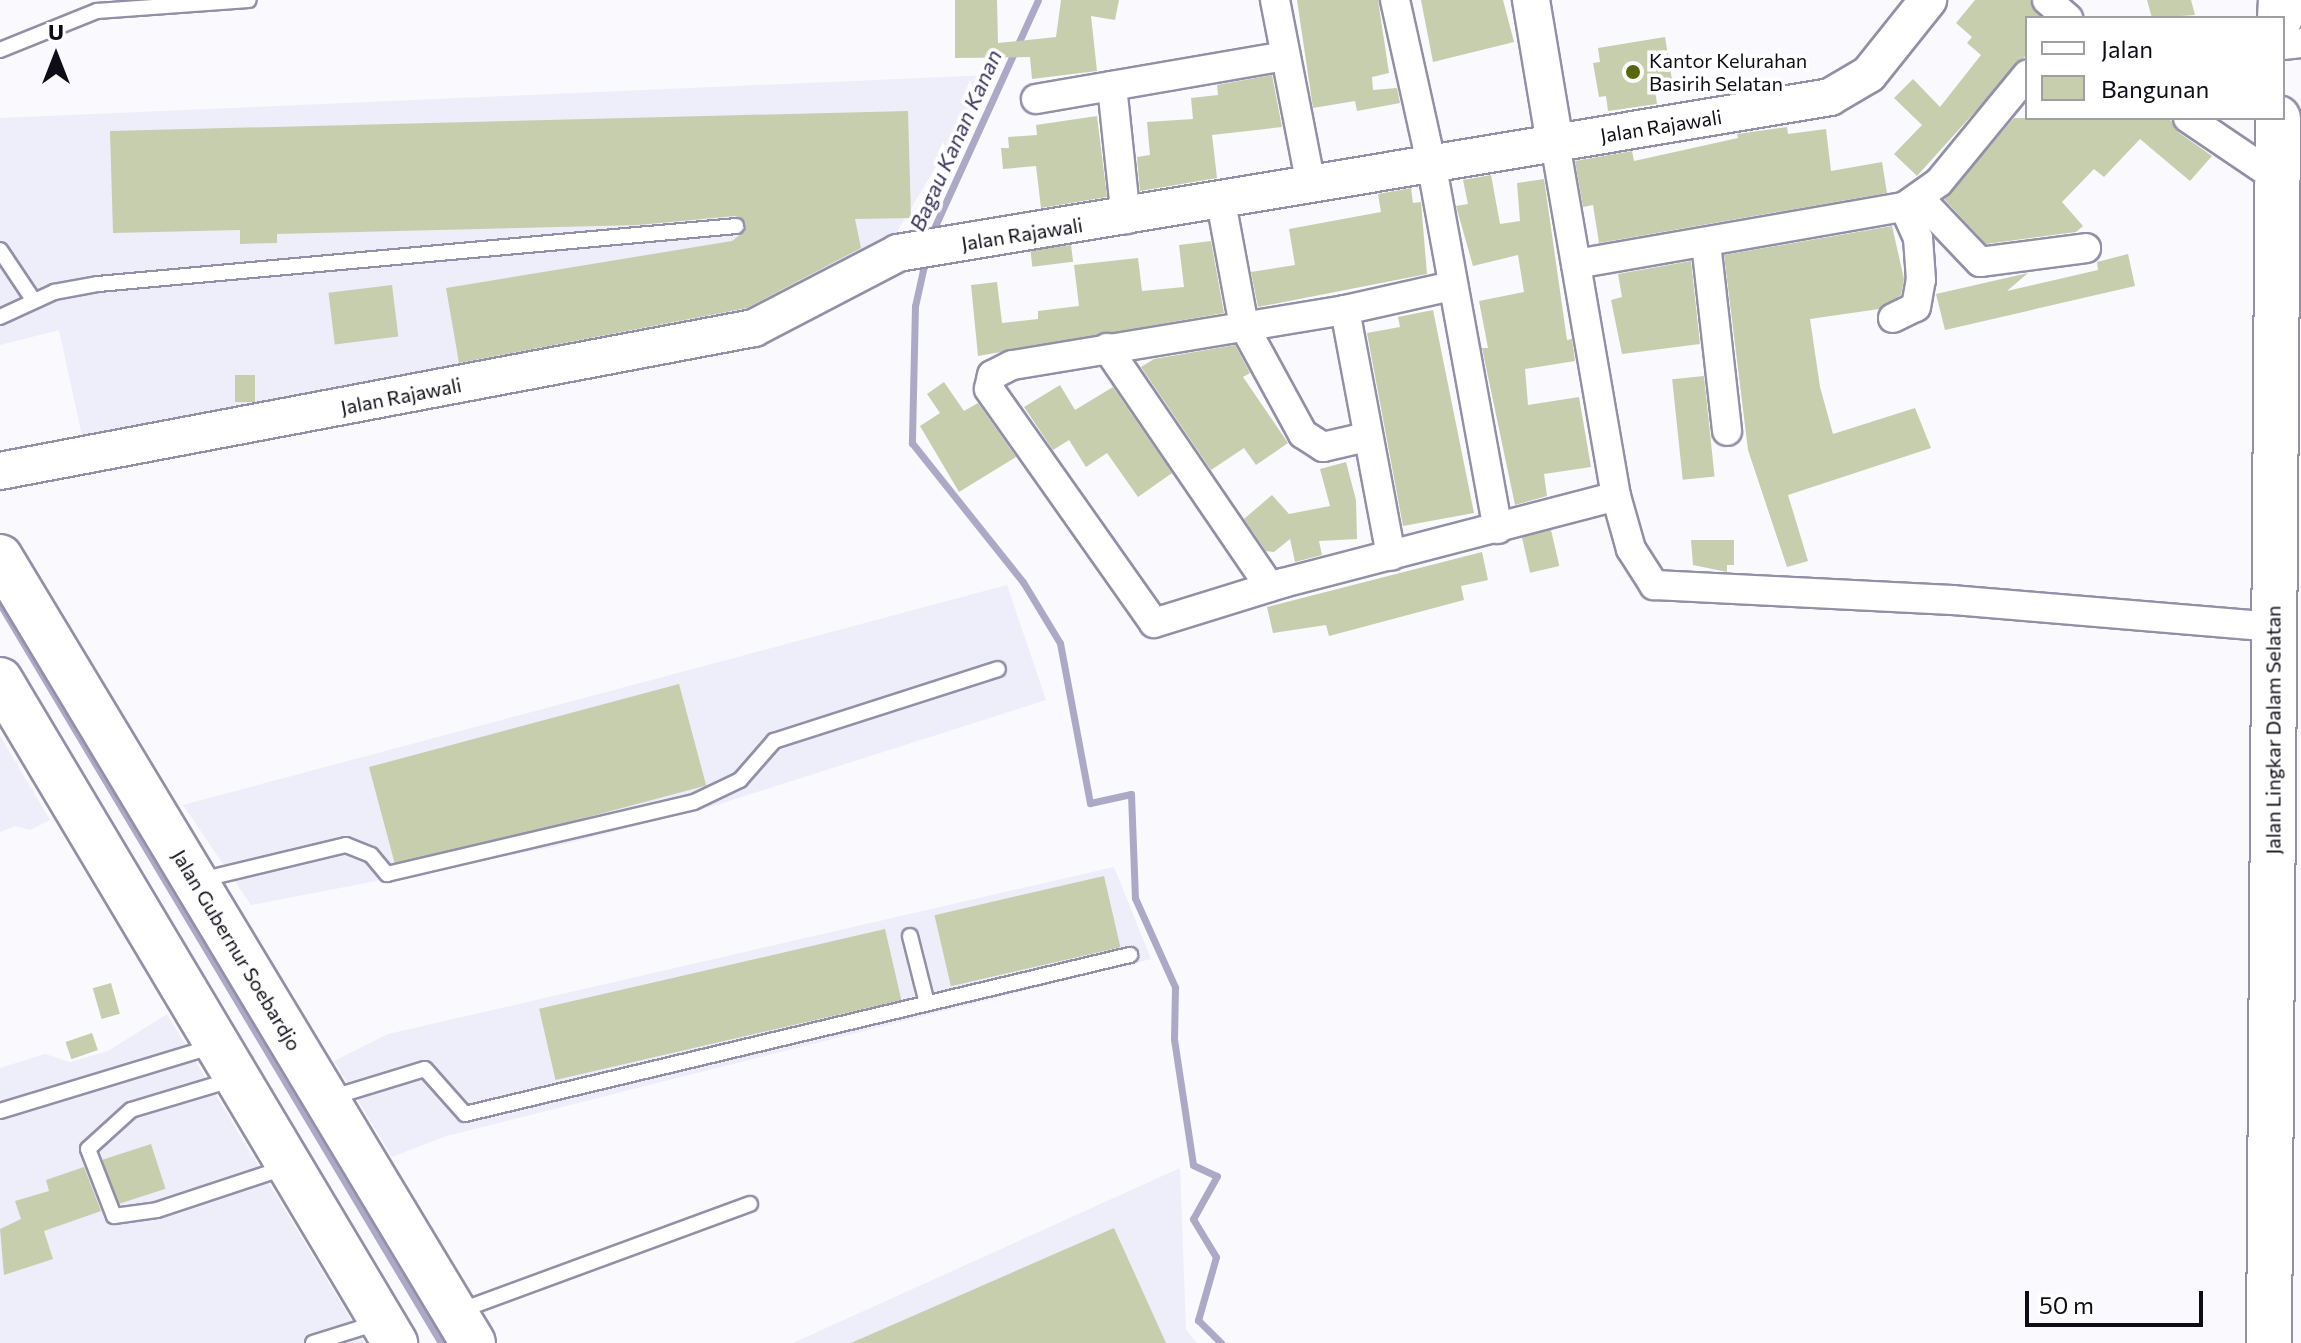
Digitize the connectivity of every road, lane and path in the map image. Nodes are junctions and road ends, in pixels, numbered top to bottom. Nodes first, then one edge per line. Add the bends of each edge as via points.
1 (249, 0) edge
2 (1275, 0) edge
3 (1395, 0) edge
4 (1531, 0) edge
5 (1928, 0) edge
6 (2047, 0) edge
7 (2066, 16) edge
8 (0, 50) edge
9 (1284, 56) junction
10 (2025, 77) edge
11 (1112, 86) junction
12 (1036, 99) dead end
13 (2191, 120) edge
14 (2278, 120) edge
15 (1555, 143) junction
16 (1432, 167) junction
17 (2278, 179) junction
18 (1311, 185) junction
19 (1221, 202) junction
20 (1912, 203) junction
21 (1126, 219) junction
22 (736, 226) dead end
23 (1706, 243) junction
24 (2086, 248) dead end
25 (0, 250) edge
26 (1576, 264) junction
27 (1452, 286) junction
28 (34, 301) junction
29 (1345, 310) junction
30 (0, 317) edge
31 (1893, 318) dead end
32 (1244, 326) junction
33 (1107, 348) junction
34 (1727, 431) dead end
35 (1366, 437) junction
36 (0, 471) edge
37 (1616, 496) junction
38 (1498, 529) junction
39 (1391, 556) junction
40 (0, 557) edge
41 (1270, 587) junction
42 (2273, 627) junction
43 (998, 669) dead end
44 (3, 691) edge
45 (195, 881) junction
46 (910, 936) dead end
47 (1130, 955) dead end
48 (927, 1003) junction
49 (229, 1061) junction
50 (326, 1099) junction
51 (0, 1111) edge
52 (293, 1165) junction
53 (750, 1204) dead end
54 (464, 1328) edge
55 (389, 1332) edge
56 (313, 1343) edge
57 (2269, 1343) edge

1 - 8 lane via 97,11
2 - 9 street
3 - 16 street
4 - 15 street
5 - 15 street, Jalan Rajawali via 1869,74 1830,97
6 - 7 street
9 - 11 street
9 - 18 street
10 - 20 street
11 - 12 street
11 - 21 street
13 - 17 street
14 - 17 main road, Jalan Lingkar Dalam Selatan
15 - 16 street, Jalan Rajawali
15 - 26 street
16 - 18 street, Jalan Rajawali
16 - 27 street
17 - 42 main road, Jalan Lingkar Dalam Selatan
18 - 19 street, Jalan Rajawali
19 - 21 street, Jalan Rajawali
19 - 32 street
20 - 23 street
20 - 24 street via 1980,262
20 - 31 street via 1921,280 1916,307
21 - 36 street, Jalan Rajawali via 898,253 754,328
22 - 28 lane via 98,284
23 - 26 street
23 - 34 street
25 - 28 lane
26 - 37 street
27 - 29 street
27 - 38 street
28 - 30 lane
29 - 32 street
29 - 35 street
32 - 33 street
32 - 35 street via 1309,440 1329,447
33 - 41 street
33 - 41 street via 1000,369 988,382 989,389 1154,623
35 - 39 street
37 - 38 street
37 - 42 street via 1645,577 1665,589 1953,600
38 - 39 street
39 - 41 street
40 - 45 main road, Jalan Gubernur Soebardjo
42 - 57 main road, Jalan Lingkar Dalam Selatan
43 - 45 lane via 774,741 740,780 694,802 387,874 371,855 346,845
44 - 49 main road
45 - 50 main road, Jalan Gubernur Soebardjo
46 - 48 lane
47 - 48 lane
48 - 50 lane via 465,1114 425,1069
49 - 51 lane
49 - 52 main road
49 - 52 lane via 131,1110 88,1149 114,1216 157,1210
50 - 54 main road, Jalan Gubernur Soebardjo
52 - 55 main road
53 - 54 lane
55 - 56 lane

